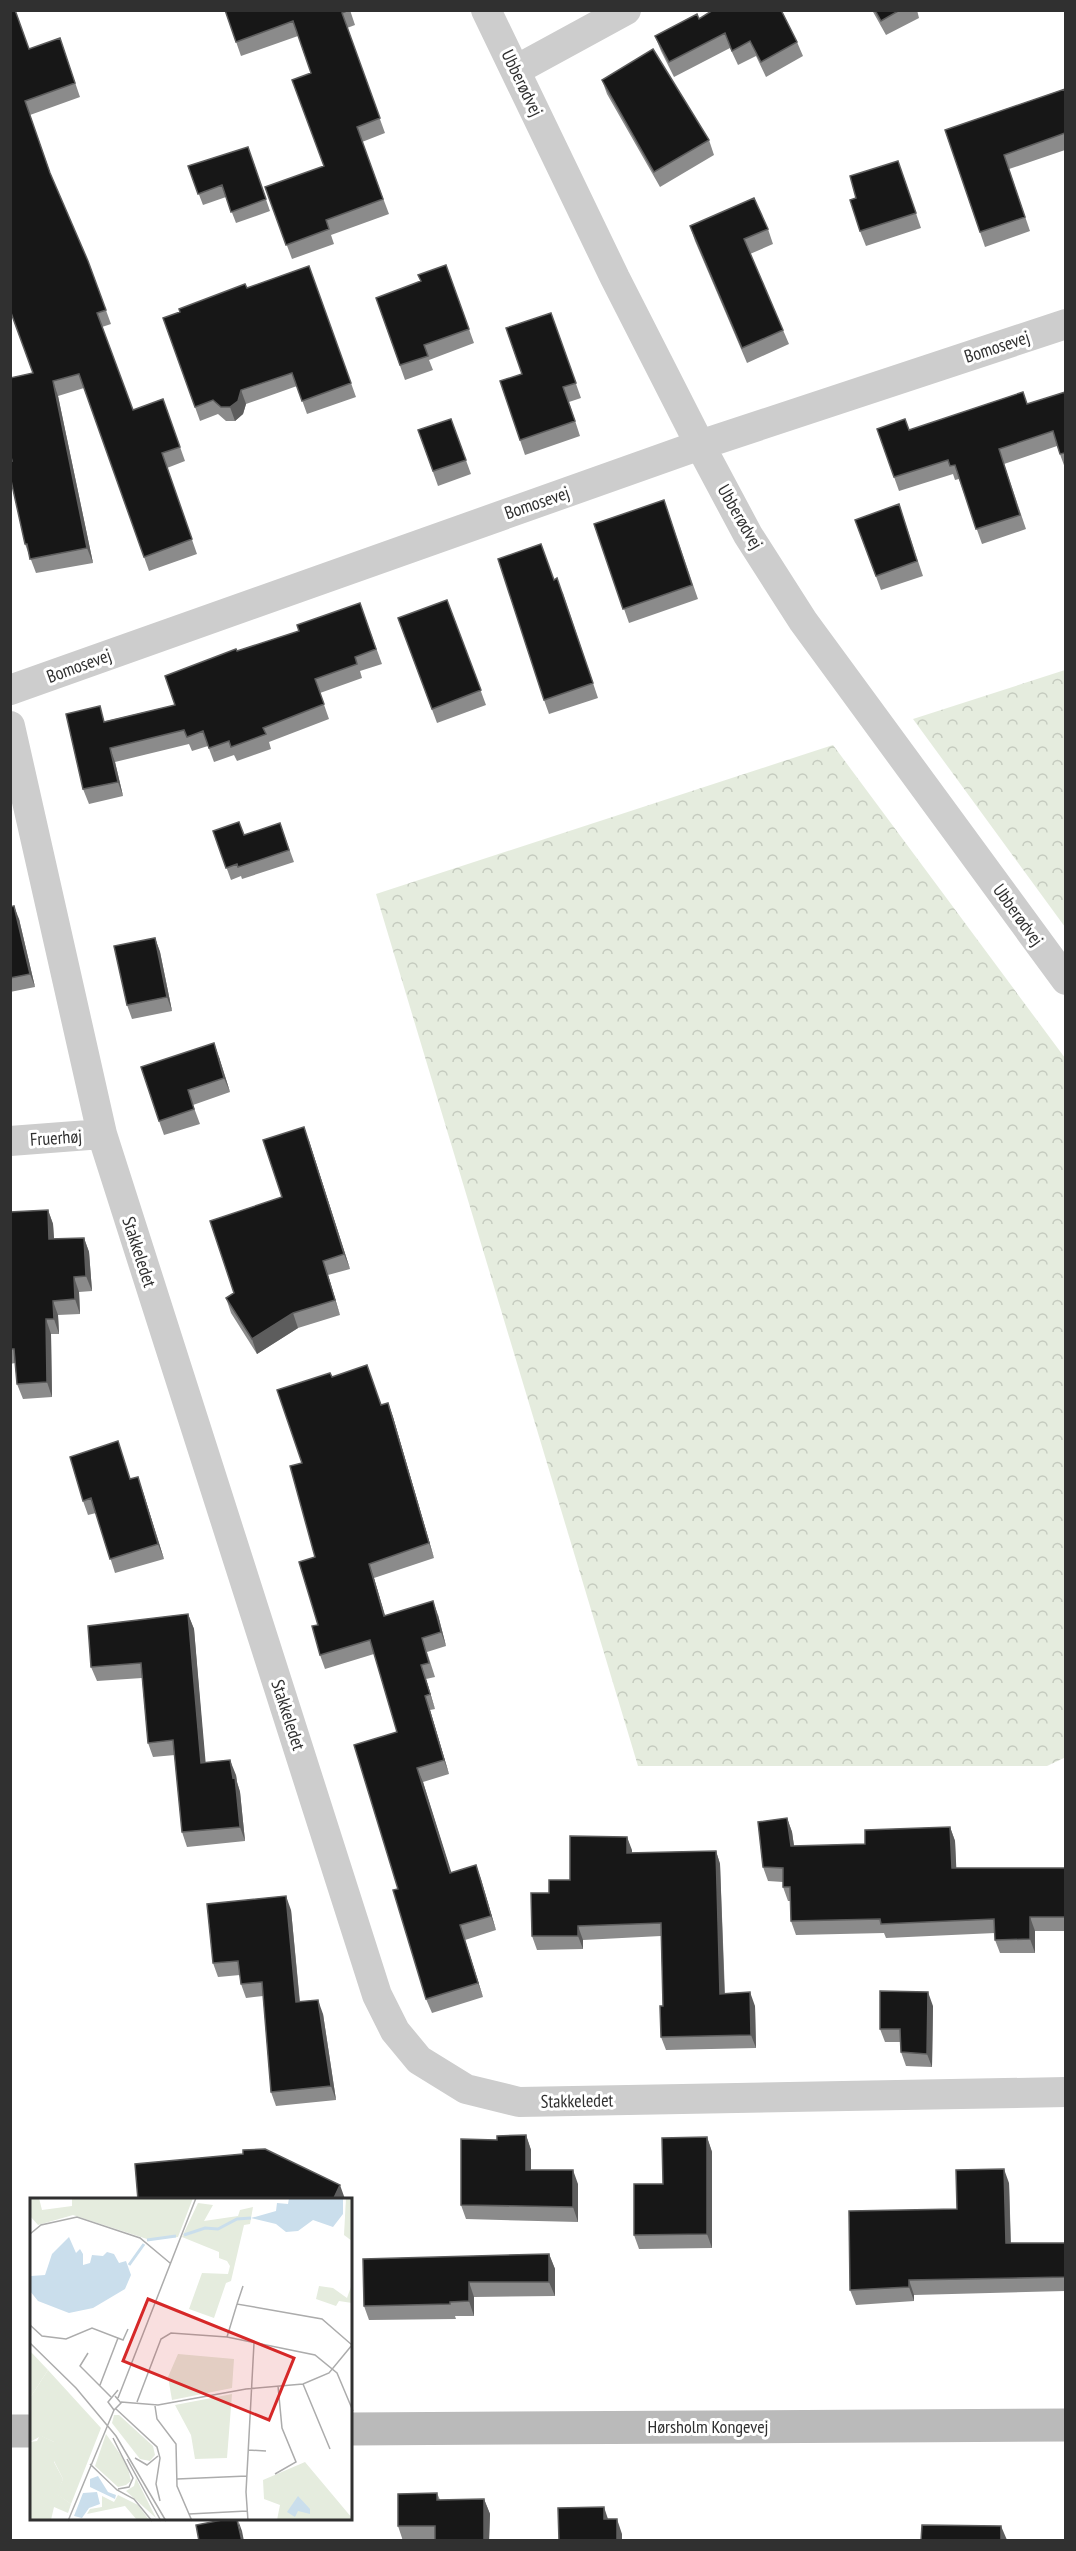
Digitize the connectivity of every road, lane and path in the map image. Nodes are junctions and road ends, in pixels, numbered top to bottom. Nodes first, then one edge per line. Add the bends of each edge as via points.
1 (486, 10) edge
2 (626, 10) edge
3 (516, 70) junction
4 (1065, 324) edge
5 (700, 445) junction
6 (10, 690) edge
7 (10, 726) edge
8 (1065, 980) edge
9 (102, 1134) junction
10 (10, 1141) edge
11 (1065, 2092) edge
12 (1065, 2425) edge
13 (352, 2429) edge
14 (10, 2431) edge
15 (30, 2431) edge

1 - 3 street, Ubberødvej
2 - 3 street
3 - 5 street, Ubberødvej
4 - 5 street, Bomosevej
5 - 6 street, Bomosevej
5 - 8 street, Ubberødvej via 748,535 803,621
7 - 9 street, Stakkeledet
9 - 10 street, Fruerhøj
9 - 11 street, Stakkeledet via 377,1995 395,2031 418,2060 466,2089 519,2102
12 - 13 main road, Hørsholm Kongevej
14 - 15 main road

